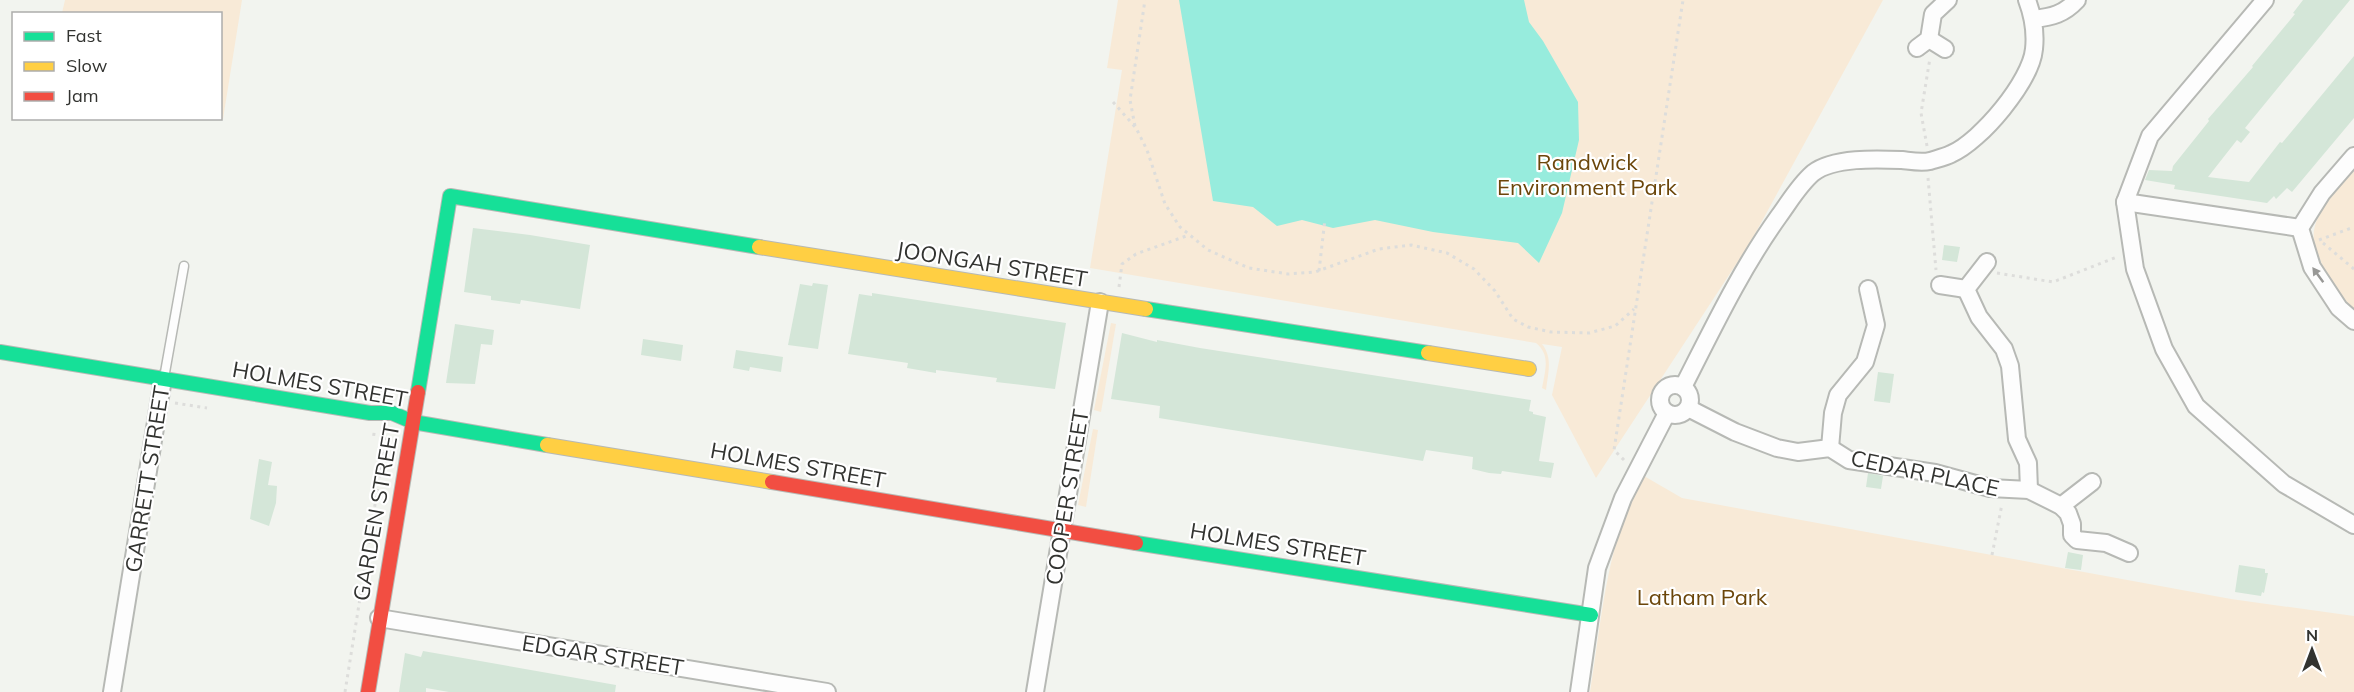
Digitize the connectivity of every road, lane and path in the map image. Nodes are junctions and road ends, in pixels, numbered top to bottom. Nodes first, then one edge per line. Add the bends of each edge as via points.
1 (1145, 0) edge
2 (1683, 0) edge
3 (1948, 0) edge
4 (2027, 0) edge
5 (2077, 0) edge
6 (2265, 0) edge
7 (2034, 19) junction
8 (1931, 44) joint
9 (1113, 102) dead end
10 (1136, 128) junction
11 (1927, 155) junction
12 (2354, 156) edge
13 (450, 196) joint
14 (2125, 202) junction
15 (1325, 219) dead end
16 (2354, 226) edge
17 (2300, 228) junction
18 (1189, 235) junction
19 (2312, 243) junction
20 (2133, 251) junction
21 (184, 266) dead end
22 (1984, 266) joint
23 (2354, 269) edge
24 (1319, 271) junction
25 (1940, 285) joint
26 (1868, 289) dead end
27 (1966, 289) junction
28 (1100, 302) junction
29 (1119, 304) junction
30 (1634, 309) junction
31 (2354, 321) edge
32 (0, 352) edge
33 (1529, 369) dead end
34 (163, 379) junction
35 (1683, 387) junction
36 (1688, 408) junction
37 (1667, 413) junction
38 (413, 422) junction
39 (386, 436) dead end
40 (1830, 448) junction
41 (1635, 471) junction
42 (2092, 482) dead end
43 (2005, 490) junction
44 (2029, 490) junction
45 (2061, 506) junction
46 (2354, 525) edge
47 (1062, 531) junction
48 (2129, 553) dead end
49 (1992, 555) dead end
50 (1592, 615) junction
51 (379, 618) junction
52 (112, 692) edge
53 (345, 692) edge
54 (368, 692) edge
55 (827, 692) edge
56 (1035, 692) edge
57 (1579, 692) edge

1 - 10 path via 1130,100
2 - 30 path
3 - 8 street via 1933,14
4 - 7 street
5 - 7 street via 2055,17
6 - 14 street via 2150,136
7 - 11 street via 2030,65 1999,112 1970,142 1952,154
8 - 11 path via 1921,113
9 - 10 path
10 - 18 path via 1165,204
11 - 25 path
11 - 35 street via 1836,163 1816,171 1804,182 1752,254
12 - 17 street via 2322,193
13 - 28 street, JOONGAH STREET
13 - 38 street, GARDEN STREET
14 - 17 street
14 - 20 street
15 - 24 path
16 - 19 path
17 - 19 street
18 - 24 path via 1208,250 1249,268 1288,274
18 - 29 path via 1136,254 1122,264
19 - 23 path
31 -> 19 street via 2339,308 2312,267
20 - 22 path via 2053,282
20 - 46 street via 2135,269 2164,349 2196,406 2284,484
21 - 34 lane, GARRETT STREET
22 - 27 street
24 - 30 path via 1379,249 1411,245 1447,253 1474,268 1496,291 1513,319 1528,327 1589,333 1615,326
25 - 27 street
26 - 40 street via 1876,325 1865,362 1838,394
27 - 44 street via 1979,317 2004,349 2010,366 2017,439 2028,463
28 - 29 street, JOONGAH STREET
28 - 47 street, COOPER STREET
29 - 33 street, JOONGAH STREET
30 - 41 path via 1614,450
32 - 34 street, HOLMES STREET
34 - 38 street, HOLMES STREET via 370,413 392,413
34 - 52 street, GARRETT STREET
35 - 36 street via 1690,396
35 - 37 street via 1671,385 1662,392 1660,404
36 - 37 street via 1678,415
36 - 40 street, CEDAR PLACE via 1777,448 1798,452
37 - 41 street
38 - 47 street, HOLMES STREET
38 - 51 street, GARDEN STREET
39 - 53 path
40 - 43 street, CEDAR PLACE via 1849,460 1935,473
41 - 50 street via 1597,568
42 - 45 street
43 - 44 street, CEDAR PLACE
43 - 49 path
44 - 45 street, CEDAR PLACE
45 - 48 street via 2068,513 2072,535 2077,540 2106,543
47 - 50 street, HOLMES STREET
47 - 56 street, COOPER STREET
50 - 57 street
51 - 54 street, GARDEN STREET
51 - 55 street, EDGAR STREET

